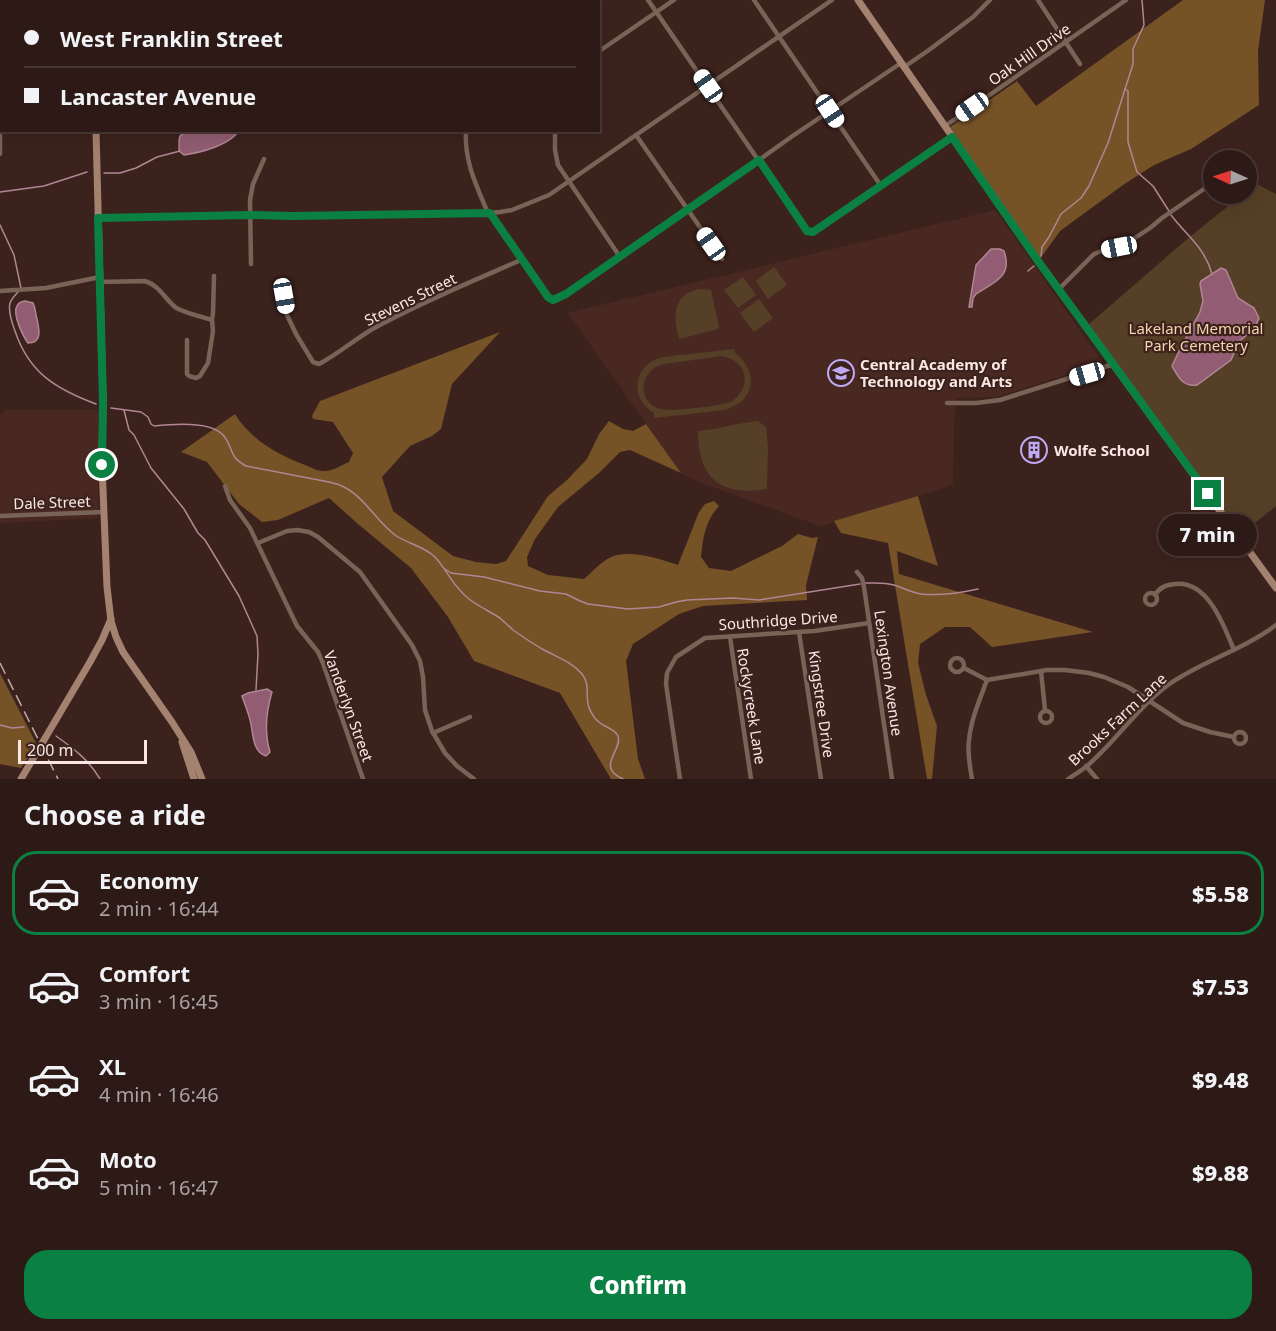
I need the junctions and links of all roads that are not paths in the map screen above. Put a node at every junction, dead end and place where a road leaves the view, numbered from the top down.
1 (648, 0) edge
2 (674, 0) edge
3 (754, 0) edge
4 (832, 0) edge
5 (858, 0) edge
6 (990, 0) edge
7 (1038, 0) edge
8 (1126, 0) edge
9 (657, 12) junction
10 (779, 36) junction
11 (1065, 43) junction
12 (600, 51) edge
13 (1080, 64) dead end
14 (903, 65) junction
15 (708, 86) junction
16 (830, 111) junction
17 (0, 116) edge
18 (945, 126) junction
19 (96, 132) edge
20 (466, 132) edge
21 (555, 132) edge
22 (636, 135) junction
23 (952, 137) junction
24 (0, 154) edge
25 (264, 159) dead end
26 (759, 160) junction
27 (569, 181) junction
28 (880, 186) junction
29 (1203, 190) edge
30 (688, 210) junction
31 (489, 213) junction
32 (250, 215) junction
33 (98, 218) junction
34 (620, 257) junction
35 (722, 259) dead end
36 (521, 260) junction
37 (251, 264) dead end
38 (214, 276) dead end
39 (100, 280) junction
40 (1059, 289) junction
41 (0, 291) edge
42 (284, 296) dead end
43 (212, 320) junction
44 (187, 340) dead end
45 (1114, 364) junction
46 (947, 403) dead end
47 (225, 486) dead end
48 (104, 512) junction
49 (0, 516) edge
50 (258, 543) junction
51 (857, 572) dead end
52 (1276, 588) edge
53 (1155, 595) dead end
54 (111, 619) junction
55 (869, 623) junction
56 (1276, 625) edge
57 (799, 632) junction
58 (730, 637) junction
59 (1234, 650) junction
60 (964, 668) dead end
61 (1041, 671) junction
62 (987, 680) junction
63 (1150, 701) junction
64 (1045, 710) dead end
65 (470, 717) dead end
66 (433, 733) junction
67 (181, 737) junction
68 (1234, 737) dead end
69 (1086, 766) junction
70 (21, 779) edge
71 (194, 779) edge
72 (201, 779) edge
73 (363, 779) edge
74 (474, 779) edge
75 (680, 779) edge
76 (751, 779) edge
77 (821, 779) edge
78 (892, 779) edge
79 (972, 779) edge
80 (1068, 779) edge
81 (1097, 779) edge

1 - 9 street
2 - 9 street
3 - 10 street
4 - 10 street
5 - 14 main road
6 - 14 street
7 - 11 street
8 - 11 street, Oak Hill Drive
9 - 12 street
9 - 15 street
10 - 15 street
10 - 16 street
11 - 13 street
11 - 18 street, Oak Hill Drive
14 - 16 street
14 - 18 main road
15 - 22 street
15 - 26 street
16 - 26 street
16 - 28 street
17 - 24 street
18 - 23 main road
19 - 33 main road
20 - 31 street
21 - 27 street
22 - 27 street
22 - 30 street
23 - 28 street
23 - 40 main road
25 - 32 street
26 - 28 street
26 - 30 street
27 - 31 street
27 - 34 street
29 - 40 street
30 - 34 street
30 - 35 street
31 - 32 street
31 - 36 street
32 - 33 street
32 - 37 street
33 - 39 main road
34 - 36 street
36 - 42 street, Stevens Street
38 - 43 street
39 - 41 street
39 - 43 street
39 - 48 main road
40 - 45 main road
43 - 44 street
45 - 46 street
45 - 52 main road
47 - 50 street, Vanderlyn Street
48 - 49 street, Dale Street
48 - 54 main road
50 - 66 street
50 - 73 street, Vanderlyn Street
51 - 55 street, Lexington Avenue
53 - 59 street
54 - 67 main road
54 - 70 main road
55 - 57 street, Southridge Drive
55 - 78 street, Lexington Avenue
56 - 59 street, Brooks Farm Lane
57 - 58 street, Southridge Drive
57 - 77 street, Kingstree Drive
58 - 75 street, Southridge Drive
58 - 76 street, Rockycreek Lane
59 - 63 street, Brooks Farm Lane
60 - 62 street
61 - 62 street
61 - 63 street
61 - 64 street
62 - 79 street
63 - 68 street
63 - 69 street, Brooks Farm Lane
65 - 66 street
66 - 74 street
67 - 71 main road
67 - 72 main road
69 - 80 street, Brooks Farm Lane
69 - 81 street

